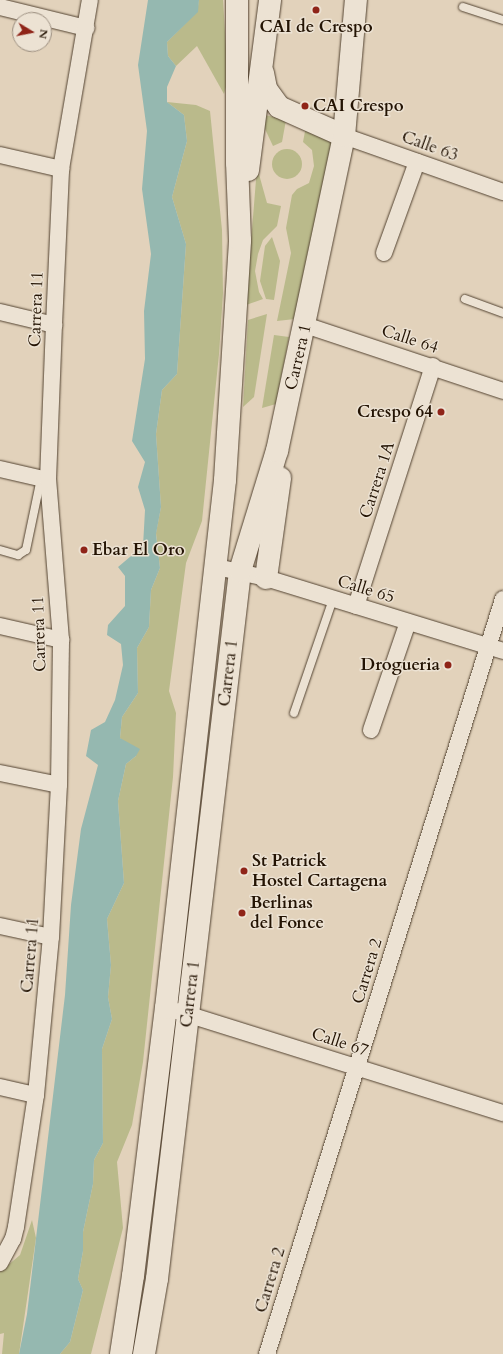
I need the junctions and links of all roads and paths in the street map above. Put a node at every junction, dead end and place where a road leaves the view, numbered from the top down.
1 (90, 0) edge
2 (237, 0) edge
3 (270, 0) edge
4 (356, 0) edge
5 (0, 7) edge
6 (463, 7) dead end
7 (503, 20) edge
8 (86, 28) junction
9 (262, 68) junction
10 (348, 90) junction
11 (307, 118) junction
12 (344, 136) junction
13 (0, 155) edge
14 (417, 162) junction
15 (61, 168) junction
16 (503, 192) edge
17 (240, 240) junction
18 (384, 253) dead end
19 (465, 299) dead end
20 (0, 312) edge
21 (503, 313) edge
22 (54, 325) junction
23 (305, 325) junction
24 (433, 366) junction
25 (503, 390) edge
26 (277, 451) junction
27 (0, 469) edge
28 (45, 479) junction
29 (0, 550) edge
30 (216, 567) junction
31 (240, 571) junction
32 (266, 578) junction
33 (333, 599) junction
34 (503, 599) edge
35 (356, 606) junction
36 (408, 622) junction
37 (0, 626) edge
38 (61, 640) junction
39 (496, 649) edge
40 (294, 713) dead end
41 (371, 730) dead end
42 (0, 773) edge
43 (59, 785) junction
44 (0, 926) edge
45 (51, 937) junction
46 (166, 1008) junction
47 (188, 1014) junction
48 (356, 1068) junction
49 (0, 1087) edge
50 (36, 1095) junction
51 (503, 1113) edge
52 (2, 1258) edge
53 (121, 1354) edge
54 (144, 1354) edge
55 (267, 1354) edge

1 - 8 street, Carrera 11
2 - 17 main road, Carrera 1
3 - 9 main road
4 - 10 main road, Carrera 1
5 - 8 street
6 - 7 lane
8 - 15 street, Carrera 11
9 - 11 main road
9 - 17 main road
10 - 11 main road
10 - 12 main road, Carrera 1
11 - 12 main road
12 - 14 street, Calle 63
12 - 23 main road, Carrera 1
13 - 15 street
14 - 16 street, Calle 63
14 - 18 street
15 - 22 street, Carrera 11
17 - 30 main road, Carrera 1
19 - 21 lane
20 - 22 street
22 - 28 street, Carrera 11
23 - 24 street, Calle 64
23 - 26 main road, Carrera 1
24 - 25 street, Calle 64
24 - 35 street, Carrera 1A
26 - 31 main road, Carrera 1
26 - 32 main road
27 - 28 street
28 - 29 lane
28 - 38 street, Carrera 11
30 - 31 street, Calle 65
30 - 46 main road, Carrera 1
31 - 32 street, Calle 65
31 - 47 main road, Carrera 1
32 - 33 street, Calle 65
33 - 35 street, Calle 65
33 - 40 lane
34 - 39 street, Carrera 2
35 - 36 street, Calle 65
36 - 39 street, Calle 65
36 - 41 street
37 - 38 street
38 - 43 street, Carrera 11
39 - 48 street, Carrera 2
42 - 43 street
43 - 45 street, Carrera 11
44 - 45 street
45 - 50 street, Carrera 11
46 - 47 street, Calle 67
46 - 53 main road, Carrera 1
47 - 48 street, Calle 67
47 - 54 main road, Carrera 1
48 - 51 street, Calle 67
48 - 55 street, Carrera 2
49 - 50 street
50 - 52 street, Carrera 11

